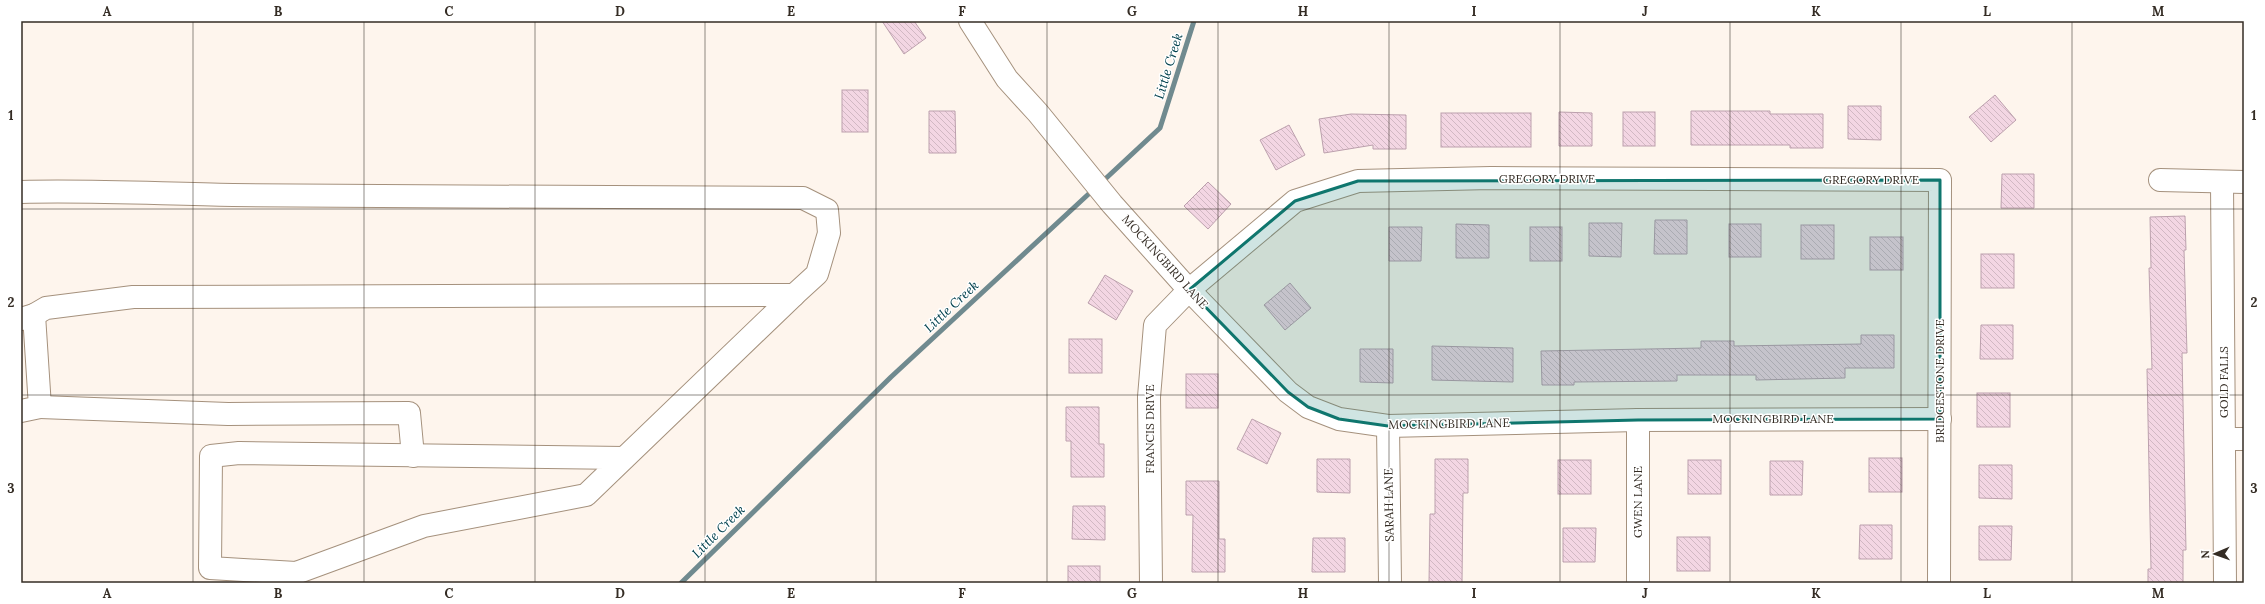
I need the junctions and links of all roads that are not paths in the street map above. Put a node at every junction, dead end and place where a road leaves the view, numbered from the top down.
1 (970, 21) edge
2 (1940, 180) joint
3 (2160, 180) dead end
4 (2222, 182) junction
5 (2244, 182) edge
6 (21, 192) edge
7 (1189, 290) junction
8 (794, 295) junction
9 (28, 317) edge
10 (30, 409) edge
11 (1940, 419) junction
12 (1638, 420) junction
13 (1388, 426) junction
14 (2234, 439) edge
15 (412, 456) junction
16 (624, 458) junction
17 (1151, 583) edge
18 (1390, 583) edge
19 (1638, 583) edge
20 (1939, 583) edge
21 (2225, 583) edge

1 - 7 street, MOCKINGBIRD LANE
2 - 7 street, GREGORY DRIVE
2 - 11 street, BRIDGESTONE DRIVE
3 - 4 street
4 - 5 street
4 - 14 street, GOLD FALLS
6 - 8 street
7 - 13 street, MOCKINGBIRD LANE
7 - 17 street, FRANCIS DRIVE
8 - 9 street
8 - 16 street
9 - 10 street
10 - 15 street
11 - 12 street, MOCKINGBIRD LANE
11 - 20 street, BRIDGESTONE DRIVE
12 - 13 street, MOCKINGBIRD LANE
12 - 19 street, GWEN LANE
13 - 18 street, SARAH LANE
14 - 21 street, GOLD FALLS
15 - 16 street
15 - 16 street

